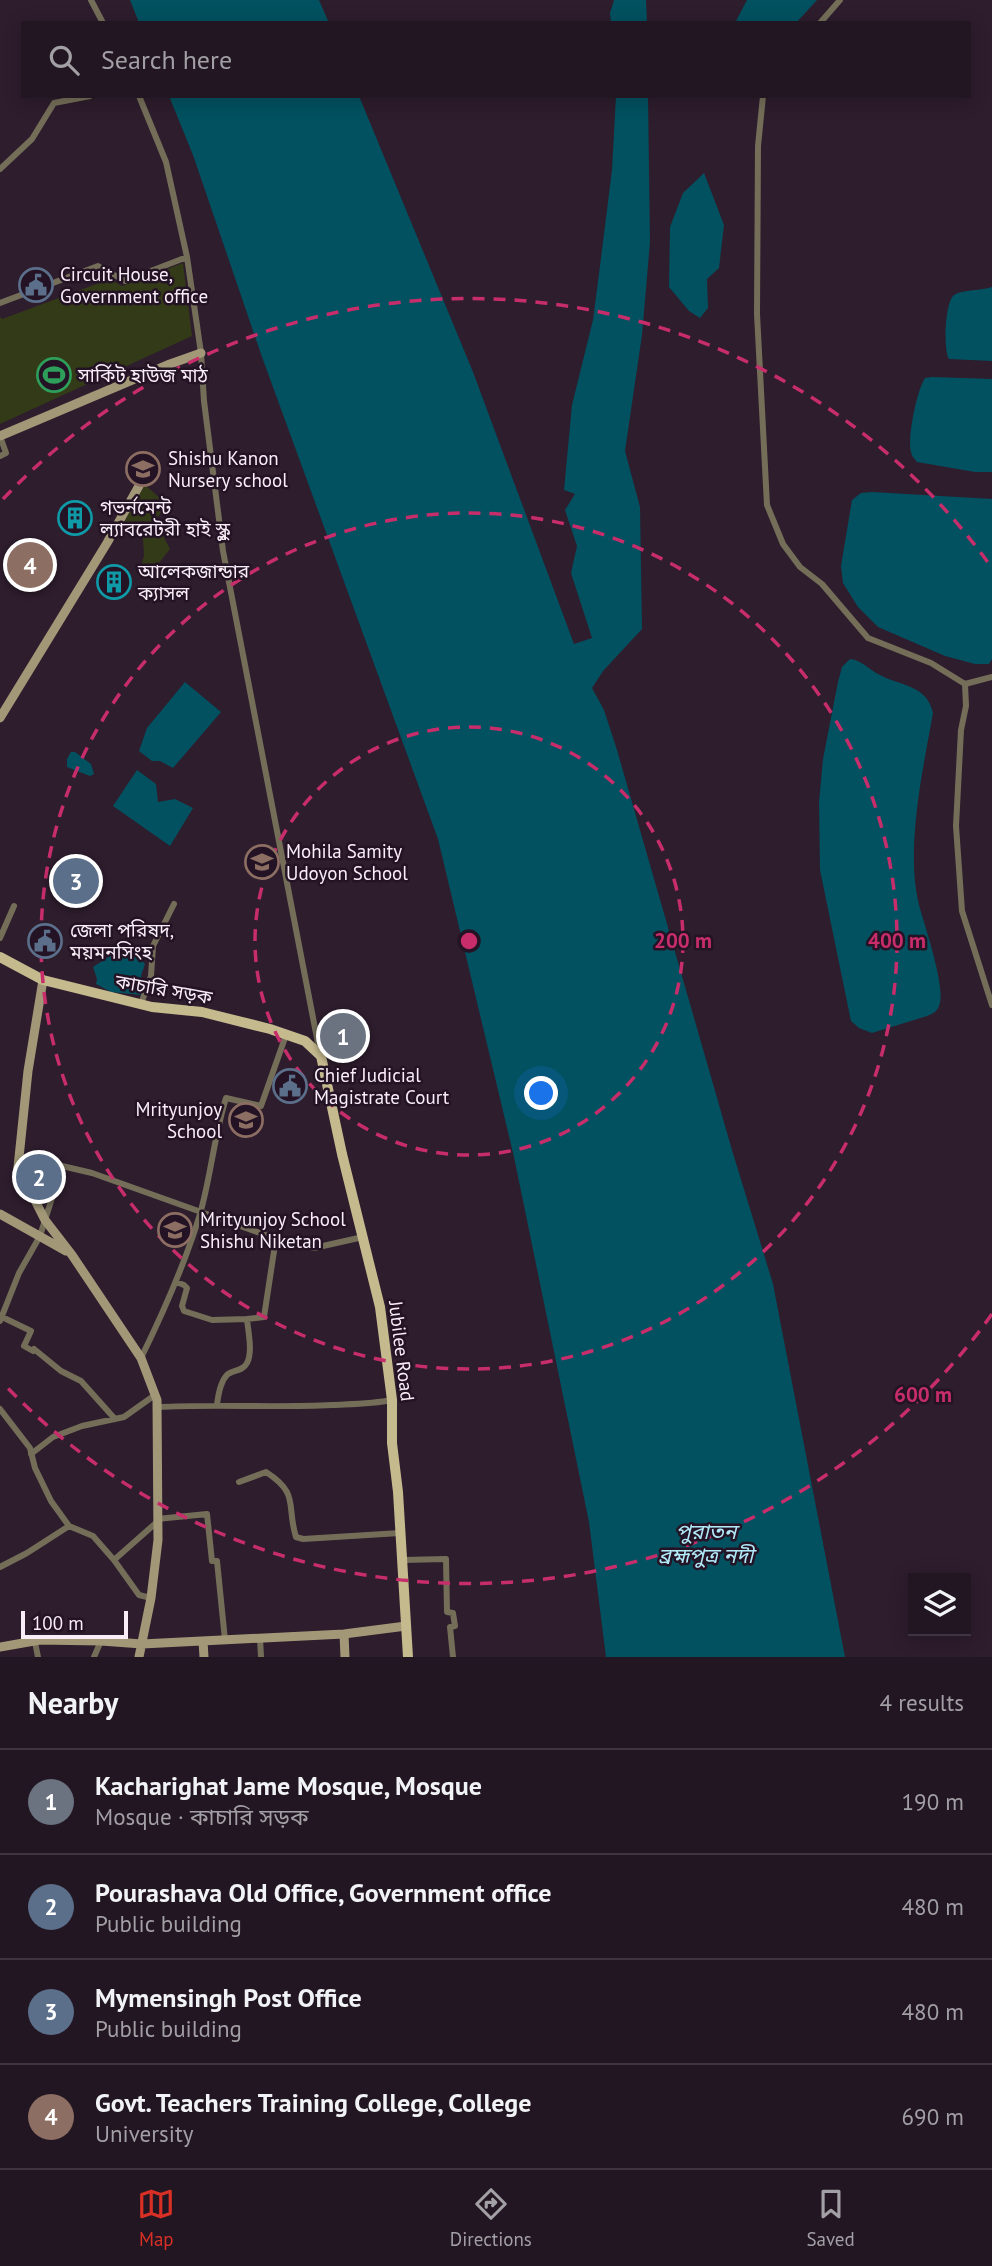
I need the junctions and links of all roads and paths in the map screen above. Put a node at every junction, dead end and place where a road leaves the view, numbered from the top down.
1 (91, 0) edge
2 (840, 0) edge
3 (102, 21) edge
4 (822, 21) edge
5 (80, 98) edge
6 (140, 98) edge
7 (763, 98) edge
8 (0, 169) edge
9 (187, 257) junction
10 (0, 303) edge
11 (201, 353) junction
12 (0, 436) edge
13 (0, 456) edge
14 (144, 477) dead end
15 (992, 677) edge
16 (965, 684) junction
17 (0, 718) edge
18 (174, 904) dead end
19 (14, 906) dead end
20 (0, 938) edge
21 (0, 957) edge
22 (43, 980) junction
23 (141, 1004) junction
24 (992, 1005) edge
25 (286, 1035) junction
26 (321, 1056) junction
27 (200, 1213) junction
28 (0, 1214) edge
29 (44, 1220) junction
30 (40, 1236) junction
31 (363, 1237) junction
32 (276, 1238) junction
33 (72, 1255) junction
34 (176, 1282) junction
35 (1, 1319) edge
36 (247, 1319) junction
37 (141, 1357) junction
38 (155, 1395) junction
39 (392, 1400) junction
40 (217, 1405) junction
41 (158, 1407) junction
42 (0, 1409) edge
43 (115, 1419) junction
44 (31, 1454) junction
45 (239, 1482) dead end
46 (157, 1520) junction
47 (69, 1526) junction
48 (400, 1533) junction
49 (114, 1560) junction
50 (403, 1560) junction
51 (0, 1567) edge
52 (151, 1598) junction
53 (406, 1626) junction
54 (344, 1634) junction
55 (260, 1638) junction
56 (225, 1640) junction
57 (101, 1641) junction
58 (203, 1641) junction
59 (35, 1642) junction
60 (142, 1644) junction
61 (0, 1647) edge
62 (38, 1657) edge
63 (94, 1657) edge
64 (139, 1657) edge
65 (204, 1657) edge
66 (261, 1657) edge
67 (345, 1657) edge
68 (408, 1657) edge
69 (453, 1657) edge

1 - 3 street
2 - 4 street
5 - 8 street
6 - 9 street
7 - 16 street
9 - 10 street
9 - 11 street
11 - 12 street
11 - 26 street
12 - 13 street
14 - 17 street
15 - 16 street
16 - 24 street
18 - 23 street
19 - 20 street
21 - 22 main road, কাচারি সড়ক
22 - 23 main road, কাচারি সড়ক
22 - 29 street
23 - 25 main road, কাচারি সড়ক
25 - 26 main road, কাচারি সড়ক
25 - 27 street
26 - 31 main road, Jubilee Road
27 - 29 street
27 - 32 street
27 - 34 street
28 - 30 street
29 - 30 street
29 - 33 street
30 - 33 street
30 - 35 street
31 - 32 street
31 - 39 main road, Jubilee Road
32 - 36 street
33 - 37 street
34 - 36 street
34 - 37 street
35 - 43 street
36 - 40 street
37 - 38 street
38 - 41 street
38 - 43 street
39 - 40 street
39 - 48 main road, Jubilee Road
40 - 41 street
41 - 46 street
42 - 44 street
43 - 44 street
44 - 47 street
45 - 48 street
46 - 49 street
46 - 52 street
46 - 56 street
47 - 49 street
47 - 51 street
48 - 50 main road, Jubilee Road
49 - 52 street
50 - 53 main road, Jubilee Road
50 - 69 street
52 - 60 street
53 - 54 street
53 - 68 main road, Jubilee Road
54 - 55 street
54 - 67 street
55 - 56 street
55 - 66 street
56 - 58 street
57 - 59 street
57 - 60 street
57 - 63 street
58 - 60 street
58 - 65 street
59 - 61 street
59 - 62 street
60 - 64 street

